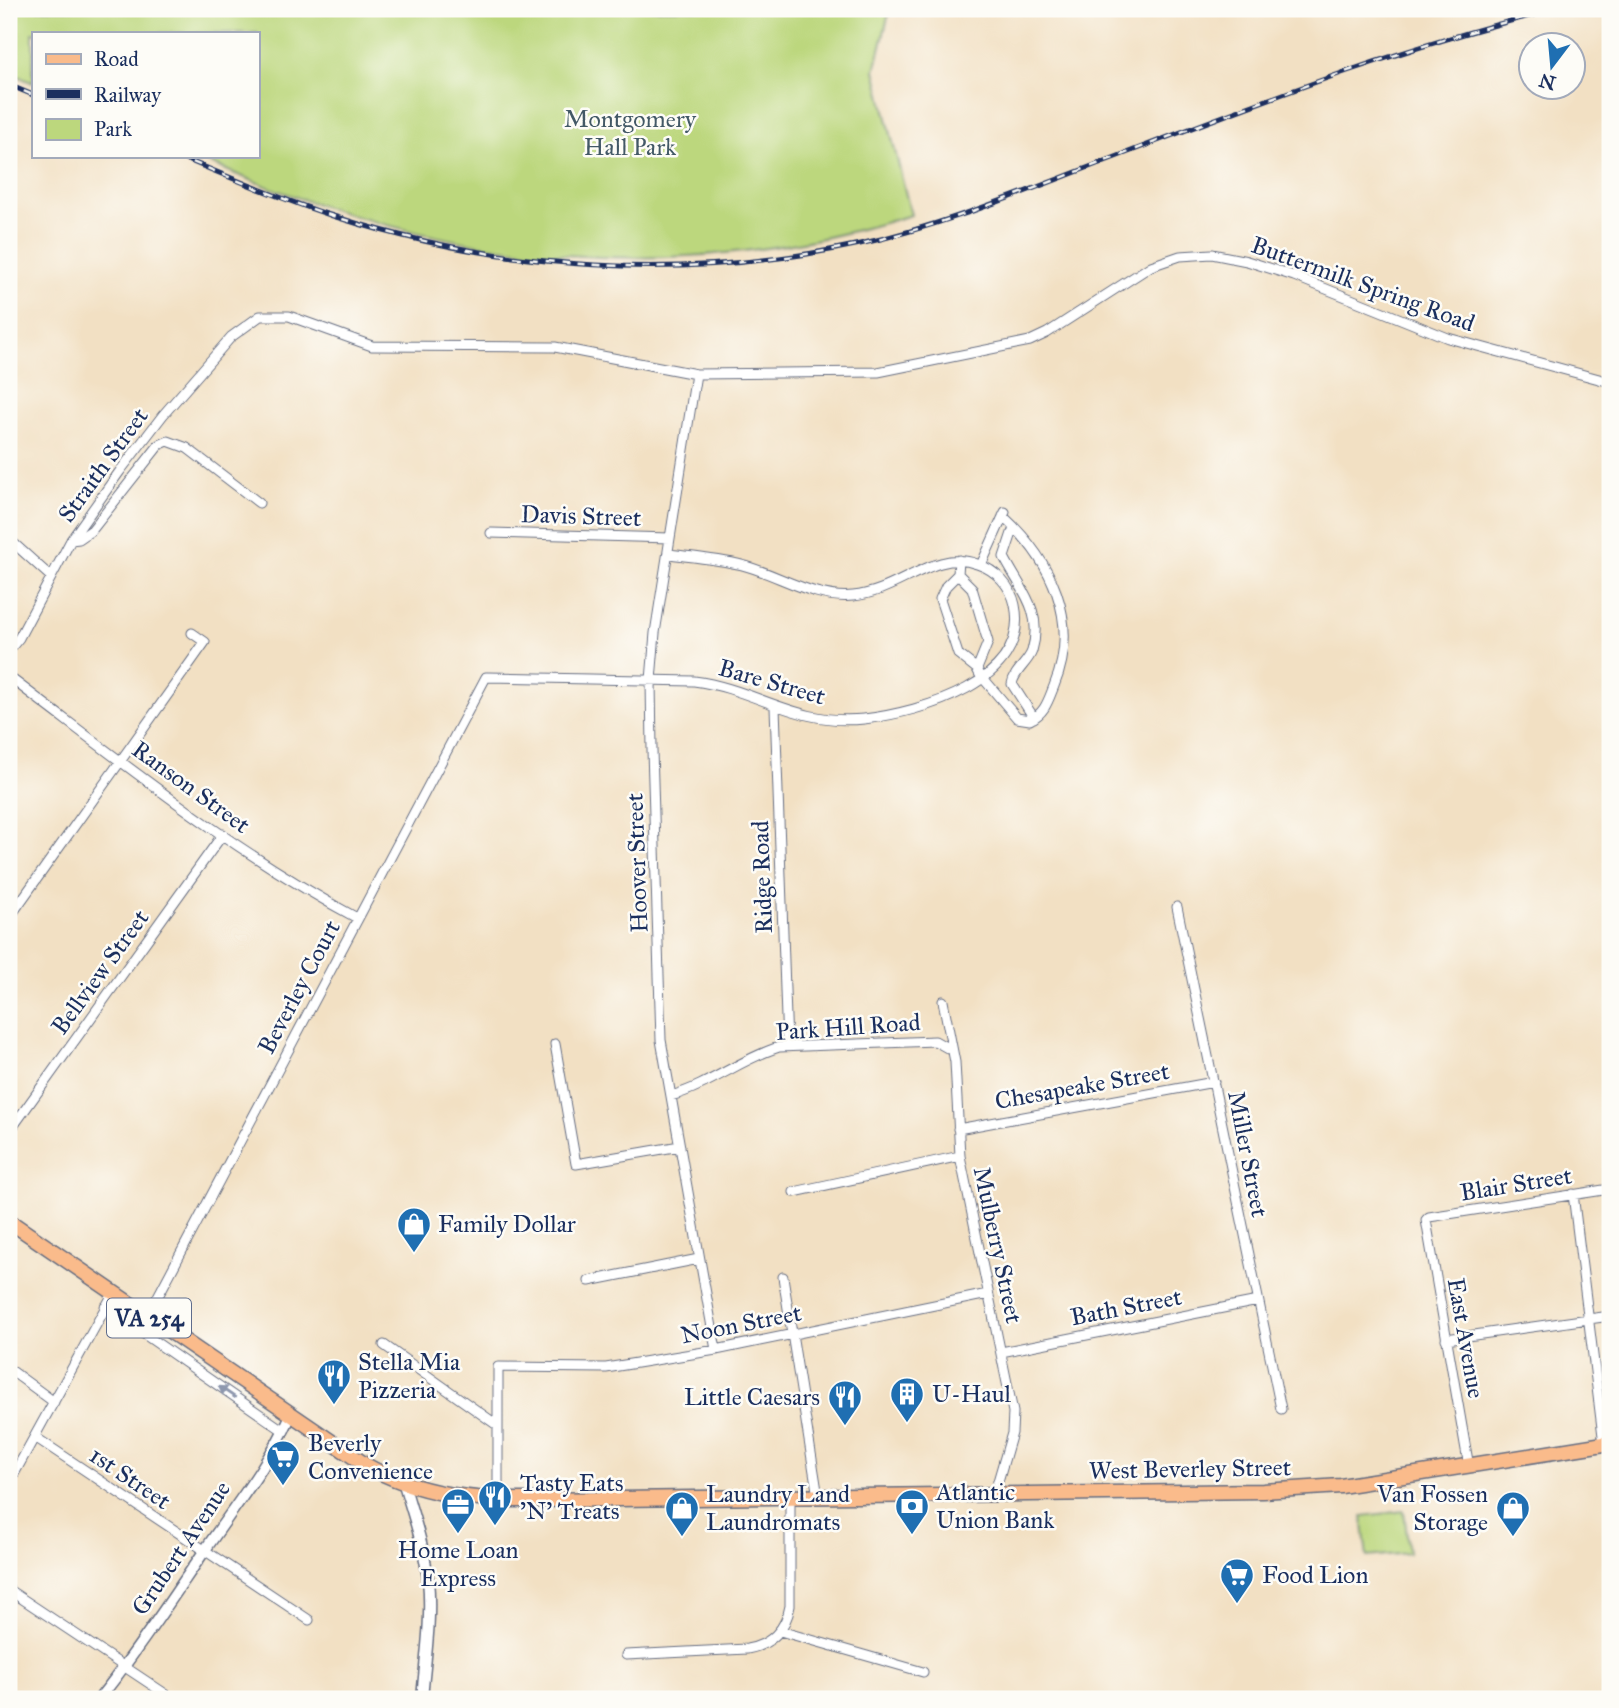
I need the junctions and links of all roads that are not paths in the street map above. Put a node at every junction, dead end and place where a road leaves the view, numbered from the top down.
1 (252, 320) joint
2 (696, 374) junction
3 (1610, 382) edge
4 (259, 503) dead end
5 (1014, 527) junction
6 (491, 533) dead end
7 (670, 538) junction
8 (9, 539) edge
9 (71, 540) junction
10 (668, 554) junction
11 (959, 560) junction
12 (981, 565) junction
13 (958, 574) junction
14 (50, 576) junction
15 (192, 633) dead end
16 (9, 650) edge
17 (977, 669) junction
18 (9, 677) edge
19 (486, 677) joint
20 (982, 679) junction
21 (651, 680) junction
22 (775, 707) junction
23 (1034, 718) junction
24 (121, 761) junction
25 (223, 834) junction
26 (1177, 907) dead end
27 (9, 918) edge
28 (357, 918) junction
29 (943, 1001) dead end
30 (555, 1044) dead end
31 (787, 1046) junction
32 (951, 1050) junction
33 (1214, 1082) junction
34 (671, 1096) junction
35 (958, 1129) junction
36 (9, 1132) edge
37 (680, 1146) junction
38 (960, 1156) junction
39 (1610, 1189) edge
40 (794, 1192) dead end
41 (1573, 1194) junction
42 (1429, 1217) joint
43 (9, 1221) edge
44 (699, 1259) junction
45 (783, 1277) dead end
46 (589, 1281) dead end
47 (113, 1294) junction
48 (988, 1294) junction
49 (1258, 1301) junction
50 (105, 1307) junction
51 (1610, 1316) edge
52 (147, 1317) junction
53 (1588, 1319) junction
54 (792, 1335) junction
55 (1446, 1339) junction
56 (384, 1345) dead end
57 (716, 1350) junction
58 (1001, 1352) junction
59 (9, 1369) edge
60 (54, 1402) junction
61 (1281, 1409) dead end
62 (291, 1415) junction
63 (497, 1425) junction
64 (284, 1430) junction
65 (35, 1437) junction
66 (1607, 1444) edge
67 (1469, 1467) junction
68 (9, 1483) edge
69 (404, 1484) junction
70 (994, 1495) junction
71 (790, 1497) junction
72 (818, 1497) junction
73 (498, 1500) junction
74 (204, 1552) junction
75 (9, 1590) edge
76 (309, 1620) dead end
77 (780, 1631) junction
78 (626, 1655) dead end
79 (124, 1668) junction
80 (923, 1672) dead end
81 (99, 1699) edge
82 (173, 1699) edge
83 (422, 1699) edge

1 - 2 street, Buttermilk Spring Road
1 - 9 street, Straith Street
2 - 3 street, Buttermilk Spring Road
2 - 7 street, Hoover Street
4 - 9 street
5 - 12 street
5 - 23 street
5 - 23 street
6 - 7 street, Davis Street
7 - 10 street, Hoover Street
8 - 14 street
9 - 14 street, Straith Street
10 - 11 street, Davis Street
10 - 21 street, Hoover Street
11 - 12 street, Davis Street
11 - 13 street
12 - 20 street, Bare Street
13 - 17 street
13 - 17 street
14 - 16 street, Straith Street
15 - 24 street
17 - 20 street
18 - 24 street, Ranson Street
19 - 21 street, Bare Street
19 - 28 street, Beverley Court
20 - 22 street, Bare Street
20 - 23 street
21 - 22 street, Bare Street
21 - 34 street, Hoover Street
22 - 31 street, Ridge Road
24 - 25 street, Ranson Street
24 - 27 street
25 - 28 street, Ranson Street
25 - 36 street, Bellview Street
26 - 33 street, Miller Street
28 - 52 street, Beverley Court
29 - 32 street, Mulberry Street
30 - 37 street
31 - 32 street, Park Hill Road
31 - 34 street, Park Hill Road
32 - 35 street, Mulberry Street
33 - 35 street, Chesapeake Street
33 - 49 street, Miller Street
34 - 37 street, Hoover Street
35 - 38 street, Mulberry Street
37 - 44 street, Hoover Street
38 - 40 street
38 - 48 street, Mulberry Street
39 - 41 street, Blair Street
41 - 42 street, Blair Street
41 - 53 street
42 - 55 street, East Avenue
43 - 47 main road, West Beverley Street / VA 254
44 - 46 street
44 - 57 street, Hoover Street
45 - 54 street
47 - 50 street
47 - 52 main road, West Beverley Street / VA 254
48 - 54 street, Noon Street
48 - 58 street, Mulberry Street
49 - 58 street, Bath Street
49 - 61 street, Miller Street
50 - 60 street
64 -> 50 street
51 - 53 street
52 - 62 main road, West Beverley Street / VA 254
53 - 55 street
53 - 66 street
54 - 57 street, Noon Street
54 - 72 street
55 - 67 street, East Avenue
56 - 63 street
57 - 63 street, Noon Street
58 - 70 street, Mulberry Street
59 - 60 street
60 - 65 street
62 - 64 street, Grubert Avenue
62 - 69 main road, West Beverley Street / VA 254
63 - 73 street
64 - 74 street, Grubert Avenue
65 - 68 street
65 - 74 street, 1st Street
66 - 67 main road, West Beverley Street / VA 254
67 - 70 main road, West Beverley Street / VA 254
69 - 73 main road, West Beverley Street / VA 254
69 - 83 street
70 - 72 main road, West Beverley Street / VA 254
71 - 72 main road, West Beverley Street / VA 254
71 - 73 main road, West Beverley Street / VA 254
71 - 77 street
74 - 76 street, 1st Street
74 - 79 street, Grubert Avenue
75 - 79 street
77 - 78 street
77 - 80 street
79 - 81 street, Grubert Avenue
79 - 82 street

